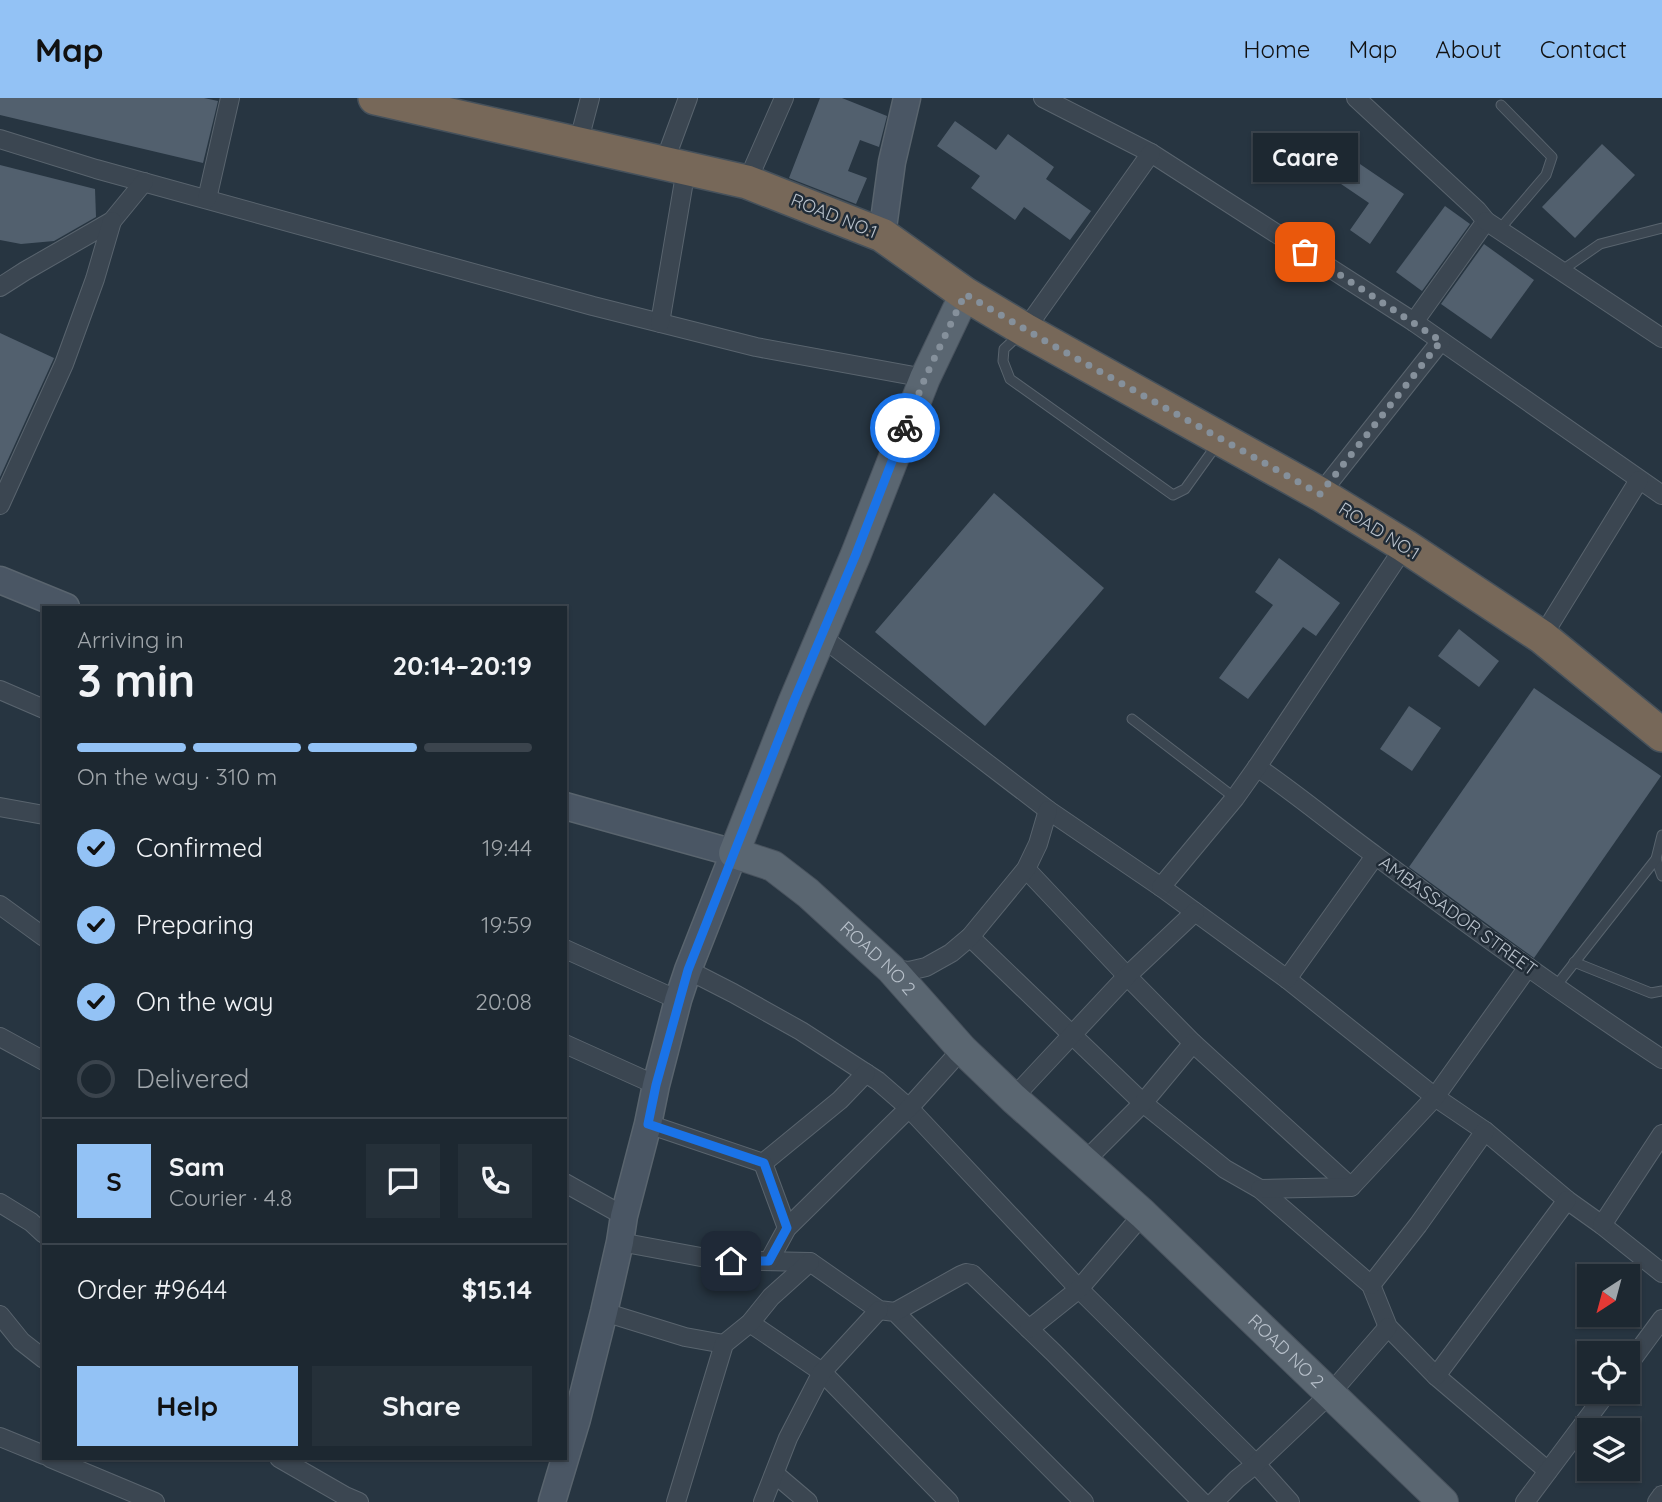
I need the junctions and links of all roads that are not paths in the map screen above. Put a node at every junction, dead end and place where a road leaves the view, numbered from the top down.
1 (230, 98) edge
2 (375, 98) edge
3 (590, 98) edge
4 (688, 98) edge
5 (783, 98) edge
6 (906, 98) edge
7 (1043, 98) edge
8 (1356, 98) edge
9 (1501, 105) dead end
10 (0, 139) edge
11 (578, 144) junction
12 (1152, 153) junction
13 (675, 166) junction
14 (144, 181) junction
15 (747, 182) junction
16 (207, 199) junction
17 (112, 221) junction
18 (1492, 226) junction
19 (1662, 228) edge
20 (883, 235) junction
21 (1561, 271) junction
22 (0, 287) edge
23 (965, 294) junction
24 (660, 323) junction
25 (1415, 323) junction
26 (1025, 330) junction
27 (1662, 338) edge
28 (1441, 341) junction
29 (925, 378) junction
30 (1221, 439) junction
31 (1639, 480) junction
32 (1320, 494) junction
33 (1662, 495) edge
34 (0, 505) edge
35 (1405, 546) junction
36 (0, 580) edge
37 (64, 606) edge
38 (1542, 636) junction
39 (822, 637) junction
40 (0, 690) edge
41 (42, 708) edge
42 (1132, 719) dead end
43 (1662, 735) edge
44 (1257, 767) junction
45 (1235, 798) junction
46 (0, 807) edge
47 (567, 807) edge
48 (1048, 810) junction
49 (42, 815) edge
50 (1662, 835) edge
51 (734, 853) junction
52 (1375, 856) junction
53 (1656, 859) junction
54 (1026, 869) junction
55 (1662, 876) edge
56 (1161, 887) junction
57 (0, 905) edge
58 (1195, 912) junction
59 (42, 936) edge
60 (970, 937) junction
61 (567, 950) edge
62 (1574, 962) junction
63 (1528, 967) junction
64 (891, 969) junction
65 (688, 970) junction
66 (1127, 976) junction
67 (1287, 979) junction
68 (1556, 986) junction
69 (1662, 991) edge
70 (678, 1000) junction
71 (1071, 1035) junction
72 (0, 1037) edge
73 (1193, 1043) junction
74 (567, 1045) edge
75 (962, 1049) junction
76 (1662, 1059) edge
77 (42, 1060) edge
78 (866, 1073) junction
79 (656, 1085) junction
80 (1435, 1097) junction
81 (1013, 1098) junction
82 (1143, 1103) junction
83 (909, 1108) junction
84 (648, 1124) junction
85 (1485, 1131) junction
86 (1662, 1134) edge
87 (1085, 1161) junction
88 (764, 1163) junction
89 (567, 1185) edge
90 (1351, 1186) junction
91 (1260, 1189) junction
92 (1567, 1200) junction
93 (0, 1203) edge
94 (1143, 1214) junction
95 (1602, 1224) junction
96 (787, 1228) junction
97 (622, 1229) junction
98 (42, 1232) edge
99 (769, 1261) junction
100 (810, 1262) junction
101 (1662, 1273) edge
102 (1371, 1285) junction
103 (1079, 1289) junction
104 (887, 1311) junction
105 (604, 1312) junction
106 (0, 1315) edge
107 (1662, 1319) edge
108 (750, 1323) junction
109 (1388, 1326) junction
110 (1030, 1329) junction
111 (724, 1344) junction
112 (1640, 1349) edge
113 (42, 1358) edge
114 (822, 1372) junction
115 (1436, 1376) junction
116 (1331, 1394) junction
117 (1598, 1404) edge
118 (571, 1419) edge
119 (567, 1436) edge
120 (0, 1437) edge
121 (42, 1454) edge
122 (55, 1460) edge
123 (282, 1460) edge
124 (562, 1460) edge
125 (1256, 1464) junction
126 (1548, 1471) junction
127 (775, 1474) junction
128 (1662, 1495) edge
129 (155, 1502) edge
130 (359, 1502) edge
131 (552, 1502) edge
132 (676, 1502) edge
133 (763, 1502) edge
134 (808, 1502) edge
135 (949, 1502) edge
136 (1084, 1502) edge
137 (1202, 1502) edge
138 (1214, 1502) edge
139 (1290, 1502) edge
140 (1443, 1502) edge
141 (1525, 1502) edge
142 (1657, 1502) edge

1 - 16 street
2 - 11 highway, ROAD NO.1
3 - 11 street
4 - 13 street
5 - 15 street
6 - 20 street
7 - 12 street
8 - 18 street
9 - 18 lane
10 - 14 street
11 - 13 highway, ROAD NO.1
12 - 25 street
12 - 26 street
13 - 15 highway, ROAD NO.1
13 - 24 street
14 - 16 street
14 - 17 street
15 - 20 highway, ROAD NO.1
16 - 24 street
17 - 22 street
17 - 34 street
18 - 21 street
18 - 25 street
19 - 21 lane
20 - 23 highway, ROAD NO.1
21 - 27 street
23 - 26 highway, ROAD NO.1
23 - 29 main road
24 - 29 street
25 - 28 street
26 - 30 highway, ROAD NO.1
26 - 30 lane
28 - 31 street
28 - 32 street
29 - 39 main road
30 - 32 highway, ROAD NO.1
31 - 33 street
31 - 38 street
32 - 35 highway, ROAD NO.1
35 - 38 highway, ROAD NO.1
35 - 44 street
36 - 37 street
38 - 43 highway, ROAD NO.1
39 - 48 street
39 - 51 main road
40 - 41 street
42 - 45 lane
44 - 45 street
44 - 52 street, AMBASSADOR STREET
45 - 56 street
46 - 49 street
47 - 51 street
48 - 54 street
48 - 56 street
50 - 53 lane
51 - 64 main road, ROAD NO 2
51 - 65 street
52 - 63 street, AMBASSADOR STREET
52 - 67 street
53 - 55 lane
53 - 62 lane
54 - 60 street
54 - 66 street
56 - 58 street
57 - 59 street
58 - 66 street
58 - 67 street
60 - 64 street
60 - 71 street
61 - 70 street
62 - 68 lane
62 - 69 lane
63 - 68 street, AMBASSADOR STREET
63 - 80 street
64 - 75 main road, ROAD NO 2
65 - 70 street
65 - 78 street
66 - 71 street
66 - 73 street
67 - 80 street
68 - 76 street, AMBASSADOR STREET
70 - 79 street
71 - 81 street
71 - 82 street
72 - 77 street
73 - 82 street
73 - 90 street
74 - 79 street
75 - 81 main road, ROAD NO 2
75 - 83 street
78 - 83 street
78 - 88 street
79 - 84 street
80 - 85 street
80 - 90 street
81 - 87 main road, ROAD NO 2
82 - 87 street
82 - 91 street
83 - 96 street
83 - 103 street
84 - 88 street
84 - 97 street
85 - 92 street
85 - 102 street
86 - 95 street
87 - 94 main road, ROAD NO 2
88 - 96 street
89 - 97 street
90 - 91 street
91 - 102 street
92 - 95 street
92 - 115 street
93 - 98 street
94 - 103 street
94 - 116 main road, ROAD NO 2
95 - 101 street
96 - 99 street
97 - 99 street
97 - 105 street
99 - 100 street
100 - 104 street
100 - 108 street
102 - 109 street
103 - 110 street
103 - 125 street
104 - 110 street
104 - 114 street
104 - 136 street
105 - 111 street
105 - 118 street
106 - 113 street
107 - 112 street
108 - 111 street
108 - 114 street
109 - 115 street
109 - 116 street
110 - 137 street
111 - 132 street
114 - 127 street
114 - 135 street
115 - 126 street
116 - 125 street
116 - 140 main road, ROAD NO 2
117 - 126 street
118 - 119 street
120 - 121 street
122 - 129 street
123 - 130 street
124 - 131 street
125 - 138 street
125 - 139 street
126 - 141 street
127 - 133 street
127 - 134 street
128 - 142 street

